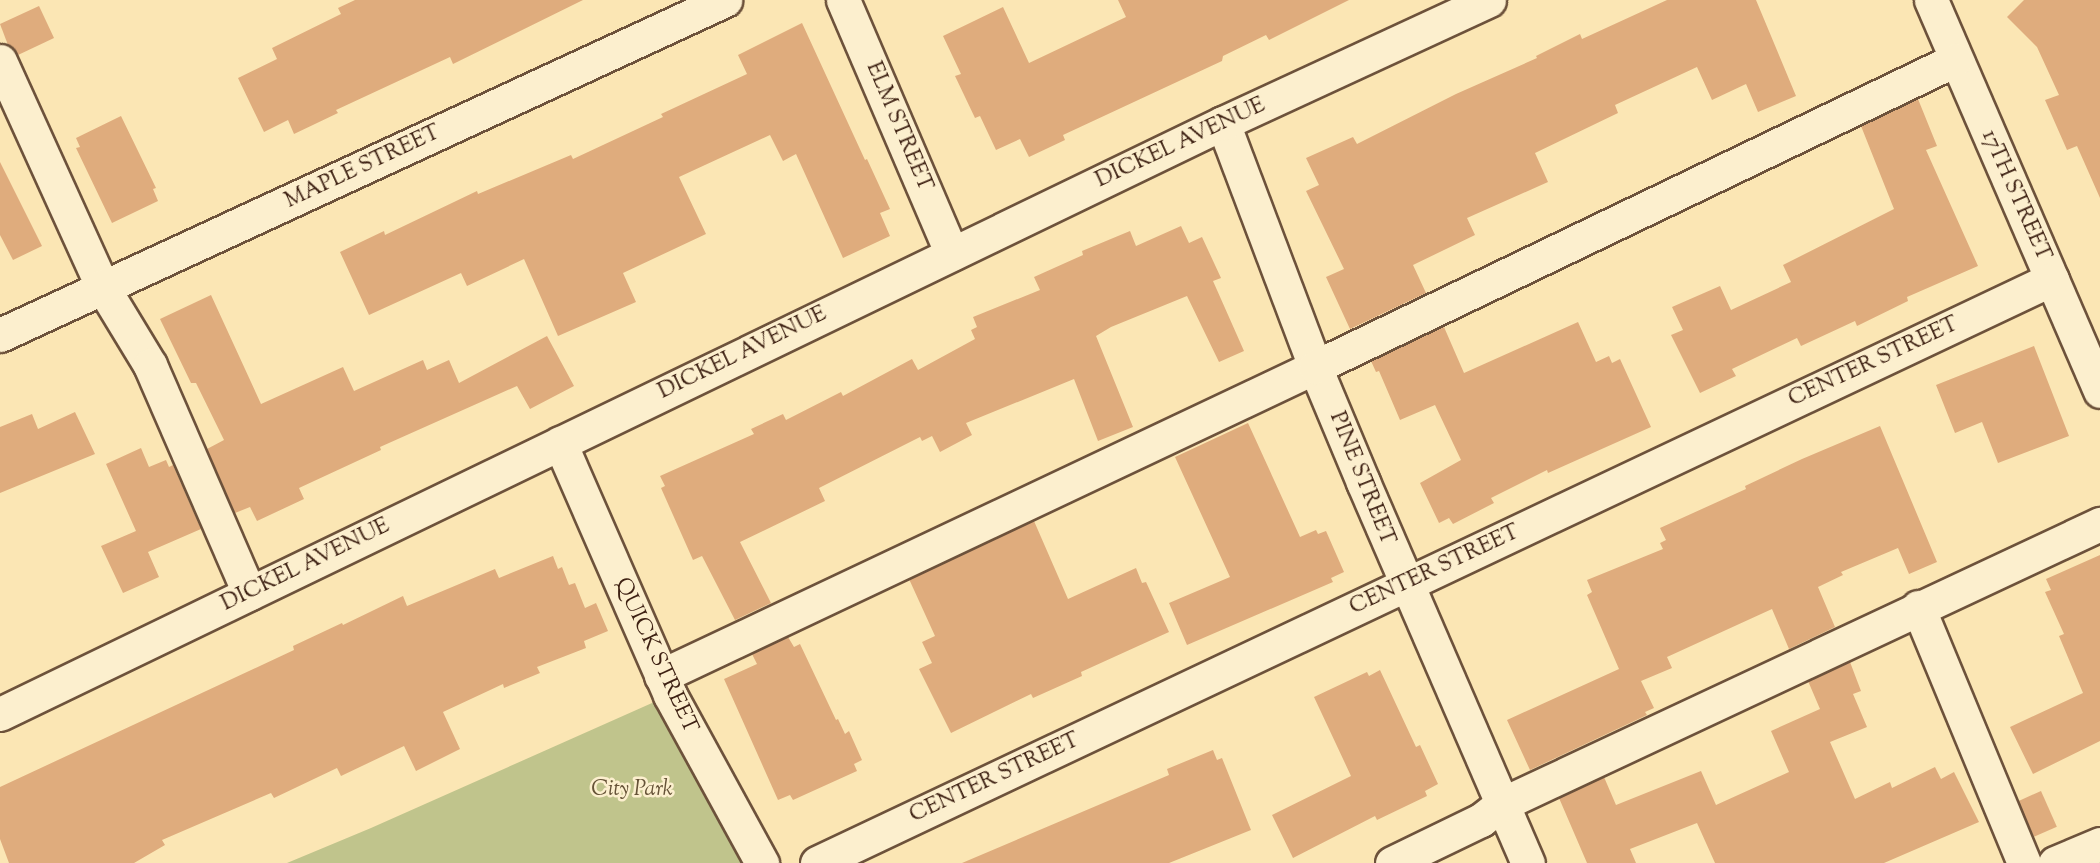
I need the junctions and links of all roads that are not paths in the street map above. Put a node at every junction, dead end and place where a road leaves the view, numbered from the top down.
1 (725, 0) edge
2 (843, 0) edge
3 (1489, 0) edge
4 (1930, 0) edge
5 (1955, 60) junction
6 (0, 61) edge
7 (1223, 123) junction
8 (952, 254) junction
9 (2052, 279) junction
10 (102, 286) junction
11 (0, 335) edge
12 (1315, 367) junction
13 (2100, 391) edge
14 (560, 443) junction
15 (2100, 524) edge
16 (1405, 585) junction
17 (249, 593) junction
18 (1918, 608) junction
19 (661, 676) junction
20 (0, 714) edge
21 (1500, 805) junction
22 (2100, 844) edge
23 (762, 863) edge
24 (818, 863) edge
25 (1392, 863) edge
26 (1528, 863) edge
27 (2025, 863) edge
28 (2055, 863) edge

1 - 10 street, MAPLE STREET
2 - 8 street, ELM STREET
3 - 7 street, DICKEL AVENUE
4 - 5 street, 17TH STREET
5 - 9 street, 17TH STREET
5 - 12 street
6 - 10 street
7 - 8 street, DICKEL AVENUE
7 - 12 street, PINE STREET
8 - 14 street, DICKEL AVENUE
9 - 13 street, 17TH STREET
9 - 16 street, CENTER STREET
10 - 11 street, MAPLE STREET
10 - 17 street
12 - 16 street, PINE STREET
12 - 19 street
14 - 17 street, DICKEL AVENUE
14 - 19 street, QUICK STREET
15 - 18 street
16 - 21 street, PINE STREET
16 - 24 street, CENTER STREET
17 - 20 street, DICKEL AVENUE
18 - 21 street
18 - 27 street
19 - 23 street, QUICK STREET
21 - 25 street
21 - 26 street, PINE STREET
22 - 28 street

